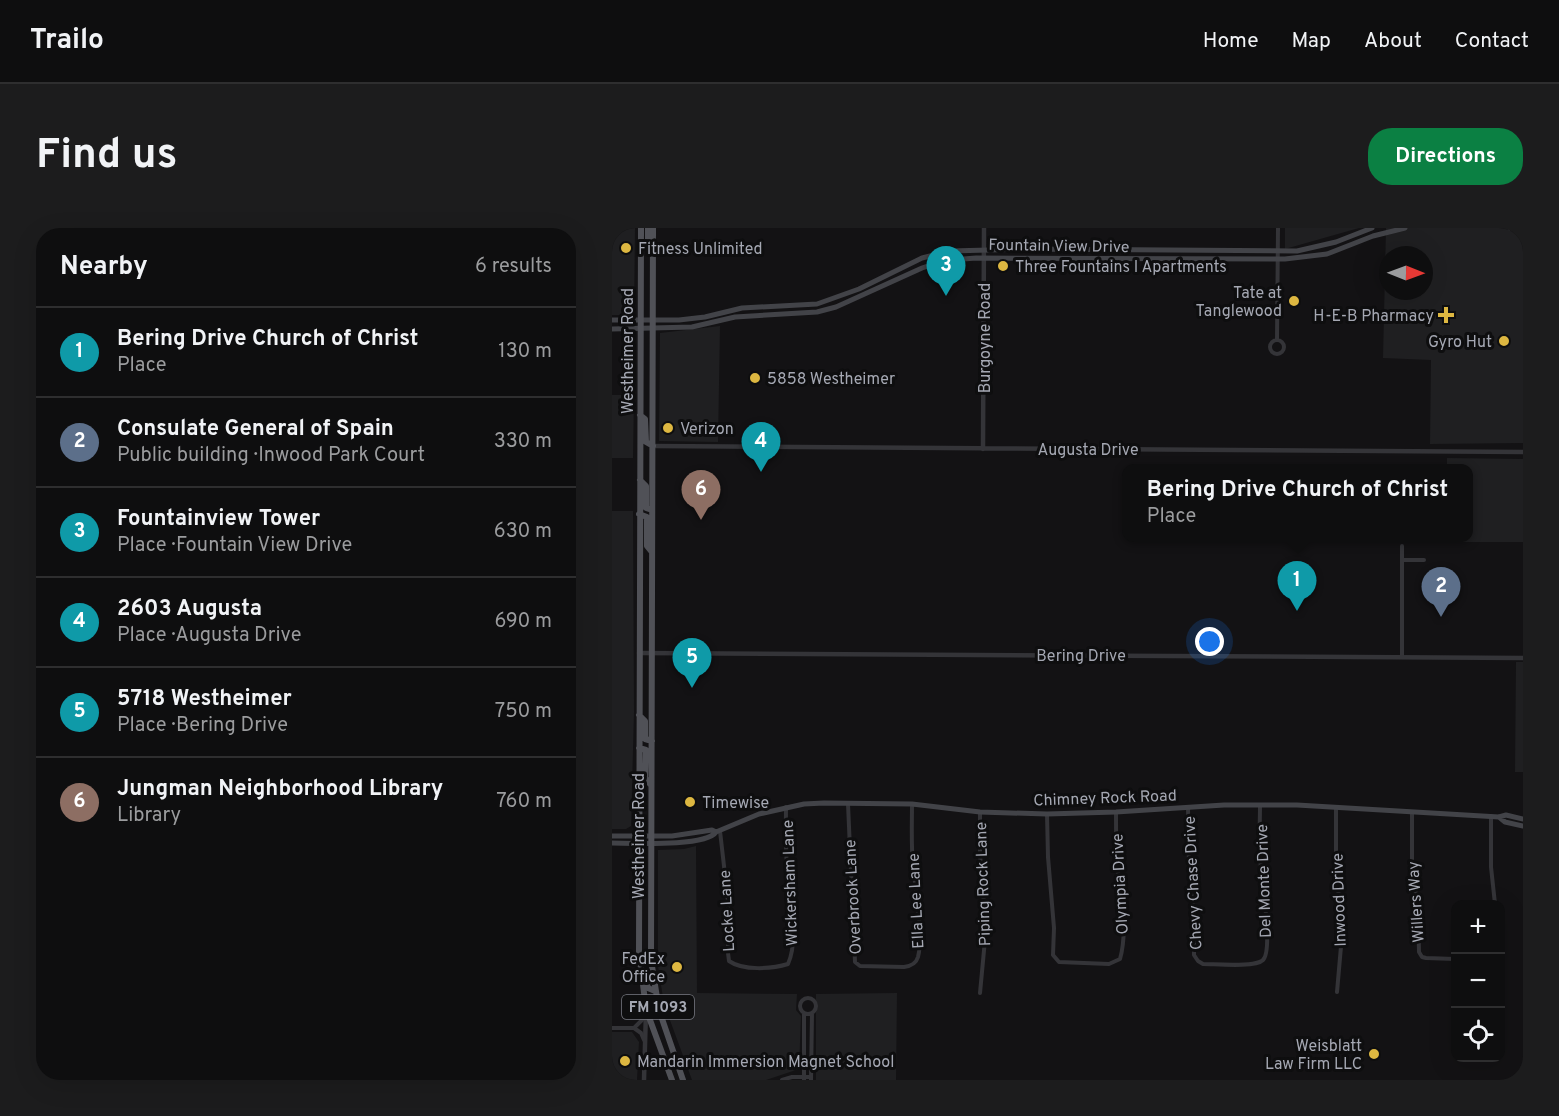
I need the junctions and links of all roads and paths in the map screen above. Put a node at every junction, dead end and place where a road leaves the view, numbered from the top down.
1 (641, 228) edge
2 (648, 228) edge
3 (653, 228) edge
4 (984, 228) edge
5 (1278, 228) edge
6 (1372, 228) edge
7 (1405, 228) edge
8 (1510, 228) edge
9 (1523, 228) edge
10 (1397, 229) edge
11 (1354, 236) junction
12 (1357, 242) junction
13 (984, 250) junction
14 (1056, 250) junction
15 (1106, 250) junction
16 (1156, 251) junction
17 (1206, 251) junction
18 (1277, 251) junction
19 (653, 257) junction
20 (984, 258) junction
21 (1056, 258) junction
22 (1106, 258) junction
23 (1156, 259) junction
24 (1206, 259) junction
25 (1278, 260) junction
26 (900, 267) junction
27 (904, 276) junction
28 (807, 305) junction
29 (734, 309) junction
30 (725, 312) junction
31 (808, 313) junction
32 (735, 317) junction
33 (727, 319) junction
34 (612, 320) edge
35 (640, 320) junction
36 (652, 320) junction
37 (612, 328) edge
38 (640, 329) junction
39 (652, 329) junction
40 (1277, 340) dead end
41 (640, 415) junction
42 (653, 446) junction
43 (983, 448) junction
44 (1523, 452) edge
45 (640, 480) junction
46 (652, 510) junction
47 (639, 514) junction
48 (1402, 546) dead end
49 (652, 551) junction
50 (1402, 560) junction
51 (1424, 560) dead end
52 (639, 653) junction
53 (652, 653) junction
54 (1402, 657) junction
55 (1523, 658) edge
56 (639, 715) junction
57 (654, 744) junction
58 (639, 748) junction
59 (651, 786) junction
60 (848, 804) junction
61 (912, 804) junction
62 (1260, 804) junction
63 (786, 807) junction
64 (1188, 807) junction
65 (1336, 807) junction
66 (980, 812) junction
67 (1116, 812) junction
68 (1412, 813) junction
69 (1047, 814) junction
70 (1491, 816) junction
71 (1499, 817) junction
72 (1523, 819) edge
73 (1523, 826) edge
74 (718, 831) junction
75 (650, 835) junction
76 (612, 836) edge
77 (689, 838) junction
78 (639, 839) junction
79 (612, 843) edge
80 (650, 843) junction
81 (1495, 900) edge
82 (1451, 959) edge
83 (1231, 964) joint
84 (640, 966) junction
85 (759, 967) joint
86 (882, 967) joint
87 (655, 991) junction
88 (1337, 992) dead end
89 (980, 993) dead end
90 (646, 1009) junction
91 (804, 1013) junction
92 (812, 1013) junction
93 (644, 1018) junction
94 (612, 1028) edge
95 (634, 1028) junction
96 (644, 1040) junction
97 (804, 1078) edge
98 (811, 1078) edge
99 (644, 1080) edge
100 (672, 1080) edge
101 (683, 1080) edge
102 (782, 1080) edge

1 - 35 main road, Westheimer Road / FM 1093
2 - 19 main road
3 - 19 main road, Westheimer Road / FM 1093
4 - 13 street, Burgoyne Road
5 - 18 street
6 - 11 main road, Fountain View Drive
7 - 10 main road, Fountain View Drive
8 - 9 main road
10 - 12 main road, Fountain View Drive
11 - 12 main road
11 - 18 main road, Fountain View Drive
12 - 25 main road, Fountain View Drive
13 - 14 main road, Fountain View Drive
13 - 20 street, Burgoyne Road
13 - 26 main road, Fountain View Drive
14 - 15 main road, Fountain View Drive
14 - 21 main road
15 - 16 main road, Fountain View Drive
15 - 22 main road
16 - 17 main road, Fountain View Drive
16 - 23 main road
17 - 18 main road, Fountain View Drive
17 - 24 main road
18 - 25 street
19 - 36 main road, Westheimer Road / FM 1093
20 - 21 main road, Fountain View Drive
20 - 27 main road, Fountain View Drive
20 - 43 street, Burgoyne Road
21 - 22 main road, Fountain View Drive
22 - 23 main road, Fountain View Drive
23 - 24 main road, Fountain View Drive
24 - 25 main road, Fountain View Drive
25 - 40 street
26 - 27 main road
26 - 28 main road, Fountain View Drive
27 - 31 main road, Fountain View Drive
28 - 29 main road, Fountain View Drive
28 - 31 main road
29 - 30 main road, Fountain View Drive
29 - 32 main road
30 - 33 main road
30 - 36 main road, Fountain View Drive
31 - 32 main road, Fountain View Drive
32 - 33 main road, Fountain View Drive
33 - 39 main road, Fountain View Drive
34 - 35 main road, Fountain View Drive
35 - 36 main road, Fountain View Drive
35 - 38 main road, Westheimer Road / FM 1093
36 - 39 main road, Westheimer Road / FM 1093
37 - 38 main road, Fountain View Drive
38 - 39 main road, Fountain View Drive
38 - 41 main road, Westheimer Road / FM 1093
39 - 42 main road, Westheimer Road / FM 1093
41 - 42 main road
41 - 45 main road, Westheimer Road / FM 1093
42 - 43 street, Augusta Drive
42 - 46 main road, Westheimer Road / FM 1093
43 - 44 street, Augusta Drive
45 - 46 main road
45 - 47 main road, Westheimer Road / FM 1093
46 - 49 main road, Westheimer Road / FM 1093
47 - 49 main road
47 - 52 main road, Westheimer Road / FM 1093
48 - 50 street
49 - 53 main road, Westheimer Road / FM 1093
50 - 51 street
50 - 54 street
52 - 53 street, Bering Drive
52 - 56 main road, Westheimer Road / FM 1093
53 - 54 street, Bering Drive
53 - 57 main road, Westheimer Road / FM 1093
54 - 55 street, Bering Drive
56 - 57 main road
56 - 58 main road, Westheimer Road / FM 1093
57 - 59 main road, Westheimer Road / FM 1093
58 - 59 main road
58 - 78 main road, Westheimer Road / FM 1093
59 - 75 main road, Westheimer Road / FM 1093
60 - 61 main road, Chimney Rock Road
60 - 63 main road, Chimney Rock Road
60 - 86 street, Overbrook Lane
61 - 66 main road, Chimney Rock Road
61 - 86 street, Ella Lee Lane
62 - 64 main road, Chimney Rock Road
62 - 65 main road, Chimney Rock Road
62 - 83 street, Del Monte Drive
63 - 74 main road, Chimney Rock Road
63 - 85 street, Wickersham Lane
64 - 67 main road, Chimney Rock Road
64 - 83 street, Chevy Chase Drive
65 - 68 main road, Chimney Rock Road
65 - 88 street, Inwood Drive
66 - 69 main road, Chimney Rock Road
66 - 89 street, Piping Rock Lane
67 - 69 main road, Chimney Rock Road
67 - 69 street, Olympia Drive
68 - 70 main road, Chimney Rock Road
68 - 82 street, Willers Way
70 - 71 main road, Chimney Rock Road
70 - 81 street
71 - 72 main road, Chimney Rock Road
71 - 73 main road, Chimney Rock Road
74 - 77 main road, Chimney Rock Road
74 - 85 street, Locke Lane
75 - 77 main road, Chimney Rock Road
75 - 78 main road, Chimney Rock Road
75 - 80 main road, Westheimer Road / FM 1093
76 - 78 main road, Chimney Rock Road
77 - 80 main road, Chimney Rock Road
78 - 79 main road, Chimney Rock Road
78 - 80 main road, Chimney Rock Road
78 - 84 main road, Westheimer Road / FM 1093
80 - 87 main road, Westheimer Road / FM 1093
84 - 87 main road
84 - 90 main road, Westheimer Road / FM 1093
87 - 101 main road, Westheimer Road / FM 1093
90 - 93 street
90 - 100 main road, Westheimer Road / FM 1093
91 - 92 street
91 - 92 street
91 - 97 street
92 - 98 street
93 - 95 street
93 - 96 street
94 - 95 street
95 - 96 street
96 - 99 street
97 - 98 street
97 - 102 street

